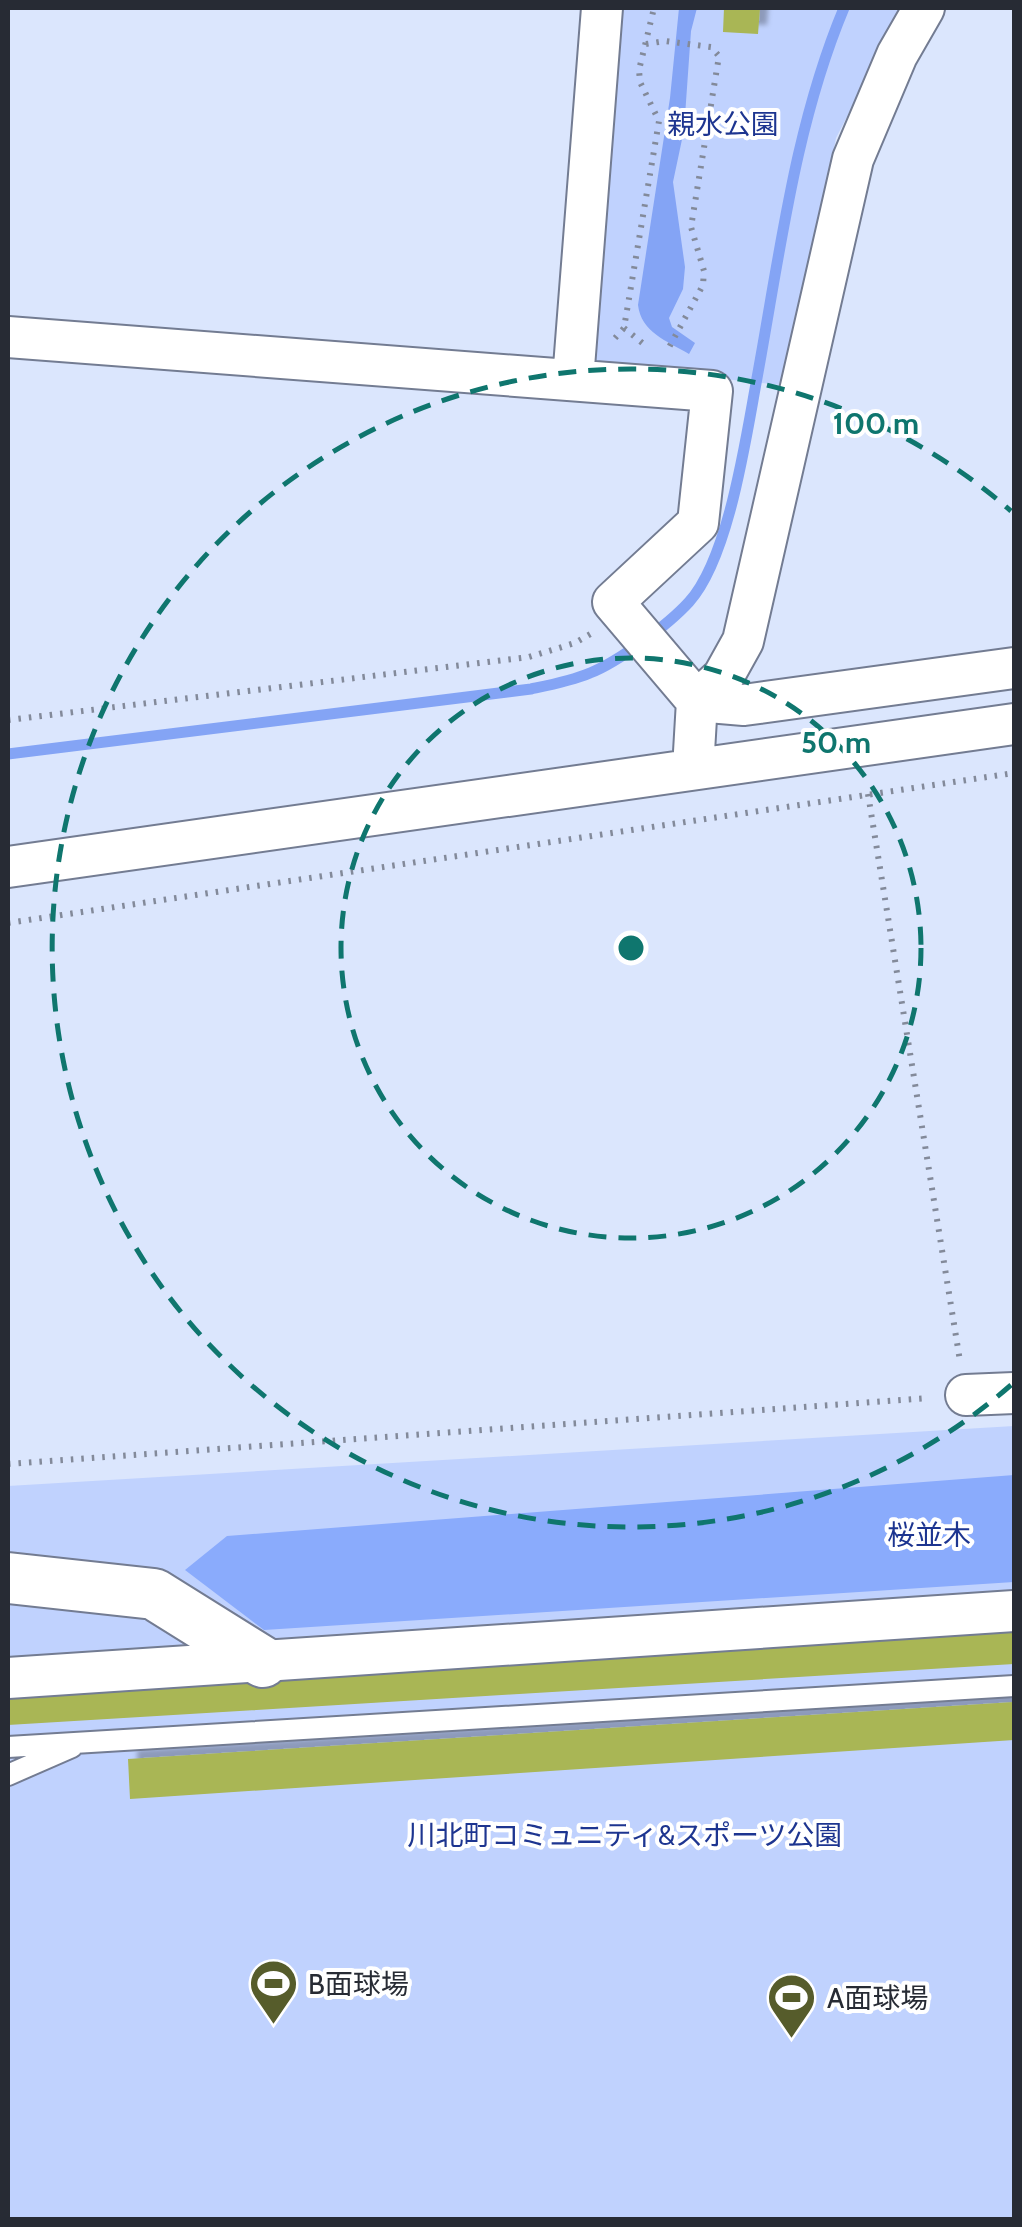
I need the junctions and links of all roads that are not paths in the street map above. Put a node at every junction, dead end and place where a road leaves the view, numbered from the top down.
1 (602, 8) edge
2 (924, 8) edge
3 (8, 337) edge
4 (573, 380) junction
5 (1014, 668) edge
6 (687, 689) junction
7 (1014, 724) edge
8 (693, 769) junction
9 (8, 868) edge
10 (1014, 1393) edge
11 (966, 1395) road end
12 (8, 1578) edge
13 (1014, 1611) edge
14 (263, 1662) junction
15 (8, 1678) edge
16 (1014, 1686) edge
17 (83, 1742) junction
18 (8, 1748) edge
19 (8, 1775) edge

1 - 4 street
2 - 6 street
3 - 4 street
4 - 6 street
5 - 6 street
6 - 8 street
7 - 8 street
8 - 9 street
10 - 11 street
12 - 14 street
13 - 14 street
14 - 15 street
16 - 17 lane
17 - 18 lane
17 - 19 lane

